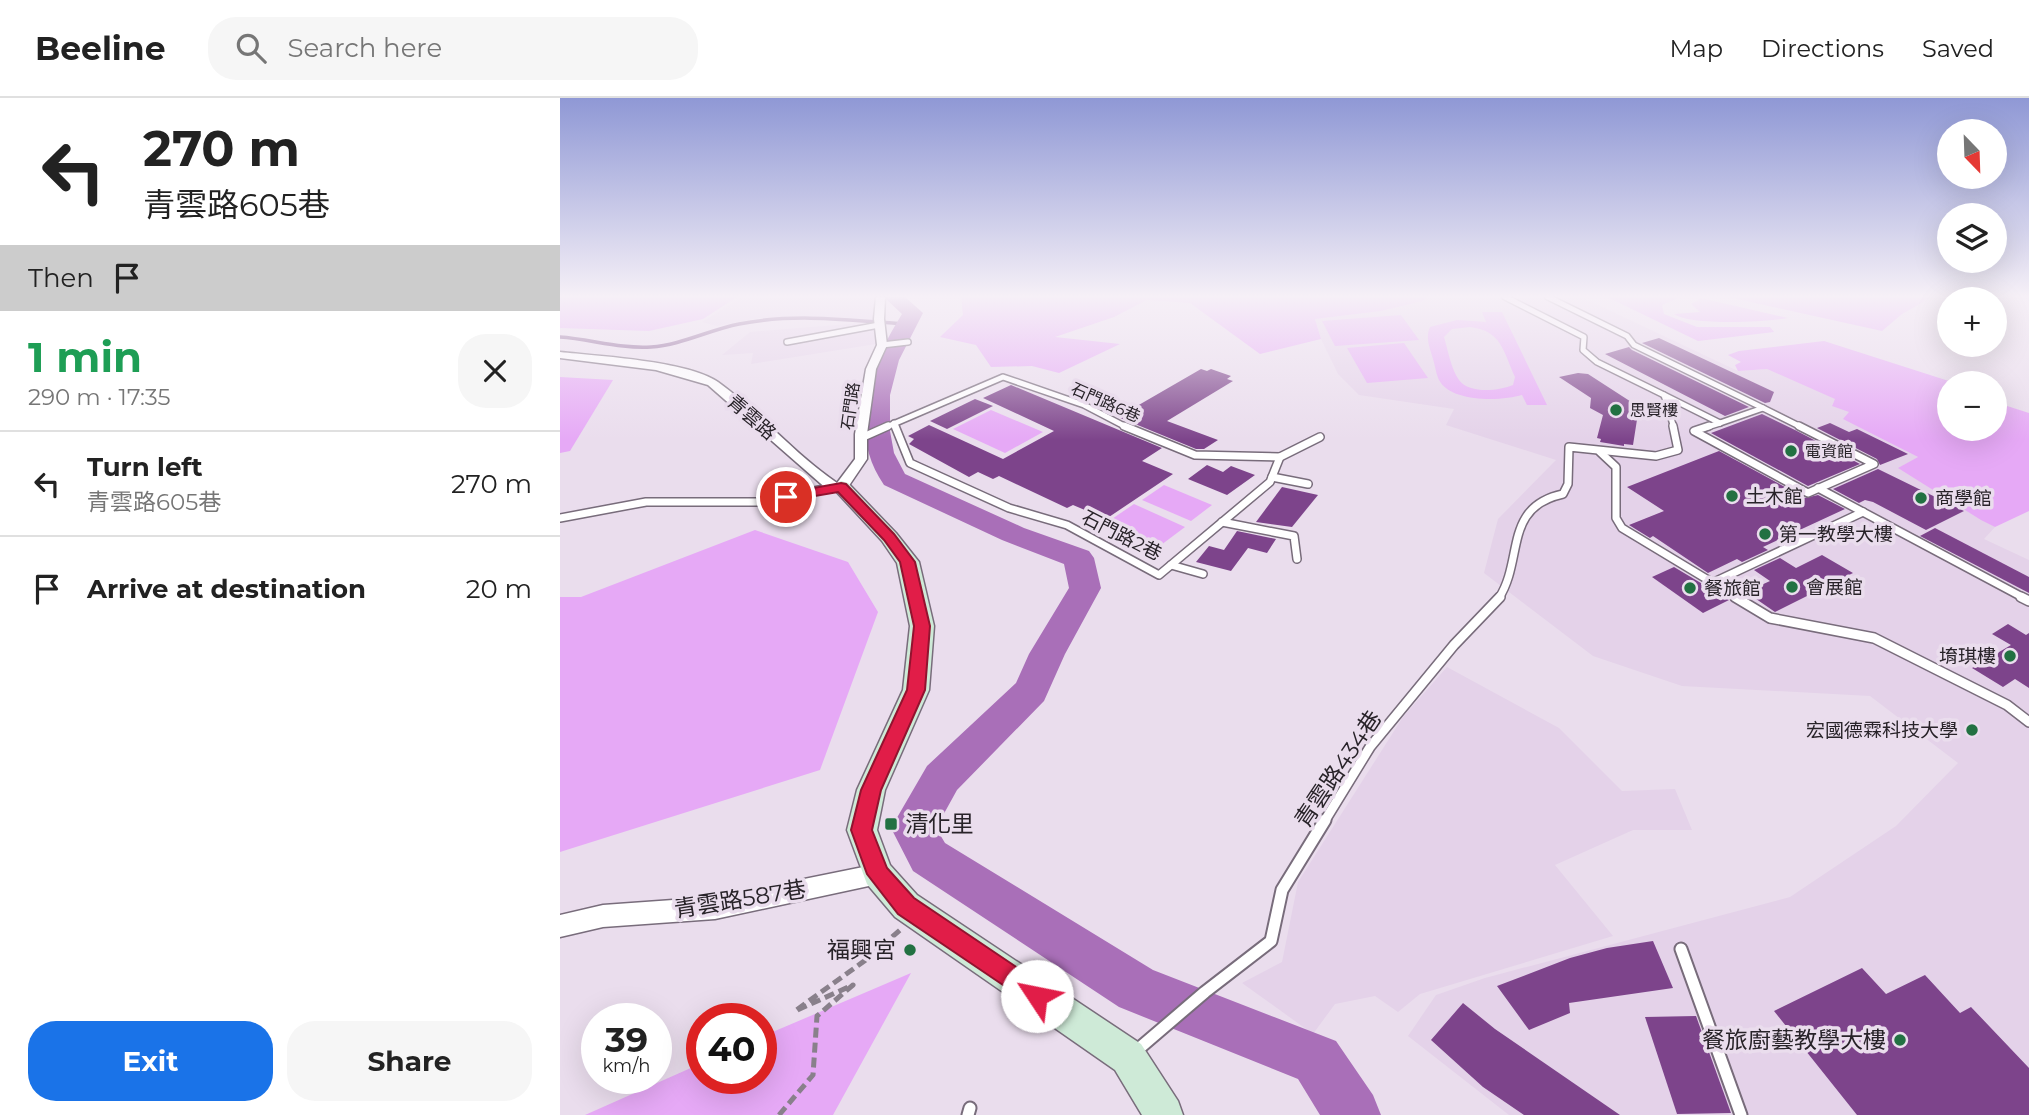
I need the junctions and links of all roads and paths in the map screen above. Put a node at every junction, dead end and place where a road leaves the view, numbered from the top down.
1 (887, 344) edge
2 (1583, 344) edge
3 (1634, 344) edge
4 (882, 345) joint
5 (560, 355) edge
6 (1664, 395) junction
7 (1763, 408) junction
8 (1720, 423) junction
9 (891, 424) junction
10 (861, 438) junction
11 (1320, 438) dead end
12 (1600, 452) junction
13 (1280, 457) junction
14 (1272, 477) junction
15 (1308, 484) dead end
16 (837, 487) junction
17 (1818, 488) junction
18 (1863, 512) junction
19 (560, 518) edge
20 (1222, 522) junction
21 (1297, 559) dead end
22 (1171, 565) junction
23 (1203, 574) dead end
24 (1712, 583) junction
25 (2029, 601) edge
26 (2029, 722) edge
27 (878, 874) junction
28 (917, 914) junction
29 (560, 926) edge
30 (1681, 949) dead end
31 (1138, 1049) junction
32 (779, 1115) edge
33 (1164, 1115) edge
34 (1741, 1115) edge

1 - 4 lane
2 - 6 lane
3 - 7 lane
4 - 10 street, 石門路
5 - 16 street, 青雲路
6 - 8 lane
6 - 12 lane
7 - 8 lane
7 - 17 lane
8 - 17 lane
9 - 10 lane, 石門路6巷
9 - 13 lane, 石門路6巷
9 - 22 lane, 石門路2巷
10 - 16 street, 石門路
11 - 13 lane
12 - 24 lane
12 - 31 lane, 青雲路434巷
13 - 14 lane, 石門路2巷
14 - 15 lane
14 - 20 lane, 石門路2巷
16 - 19 lane
16 - 27 street, 青雲路
17 - 18 lane
18 - 24 lane
18 - 25 lane
20 - 21 lane
20 - 22 lane, 石門路2巷
22 - 23 lane
24 - 26 lane
27 - 28 street, 青雲路
27 - 29 street, 青雲路587巷
28 - 31 street, 青雲路
28 - 32 path
30 - 34 lane
31 - 33 street, 青雲路

